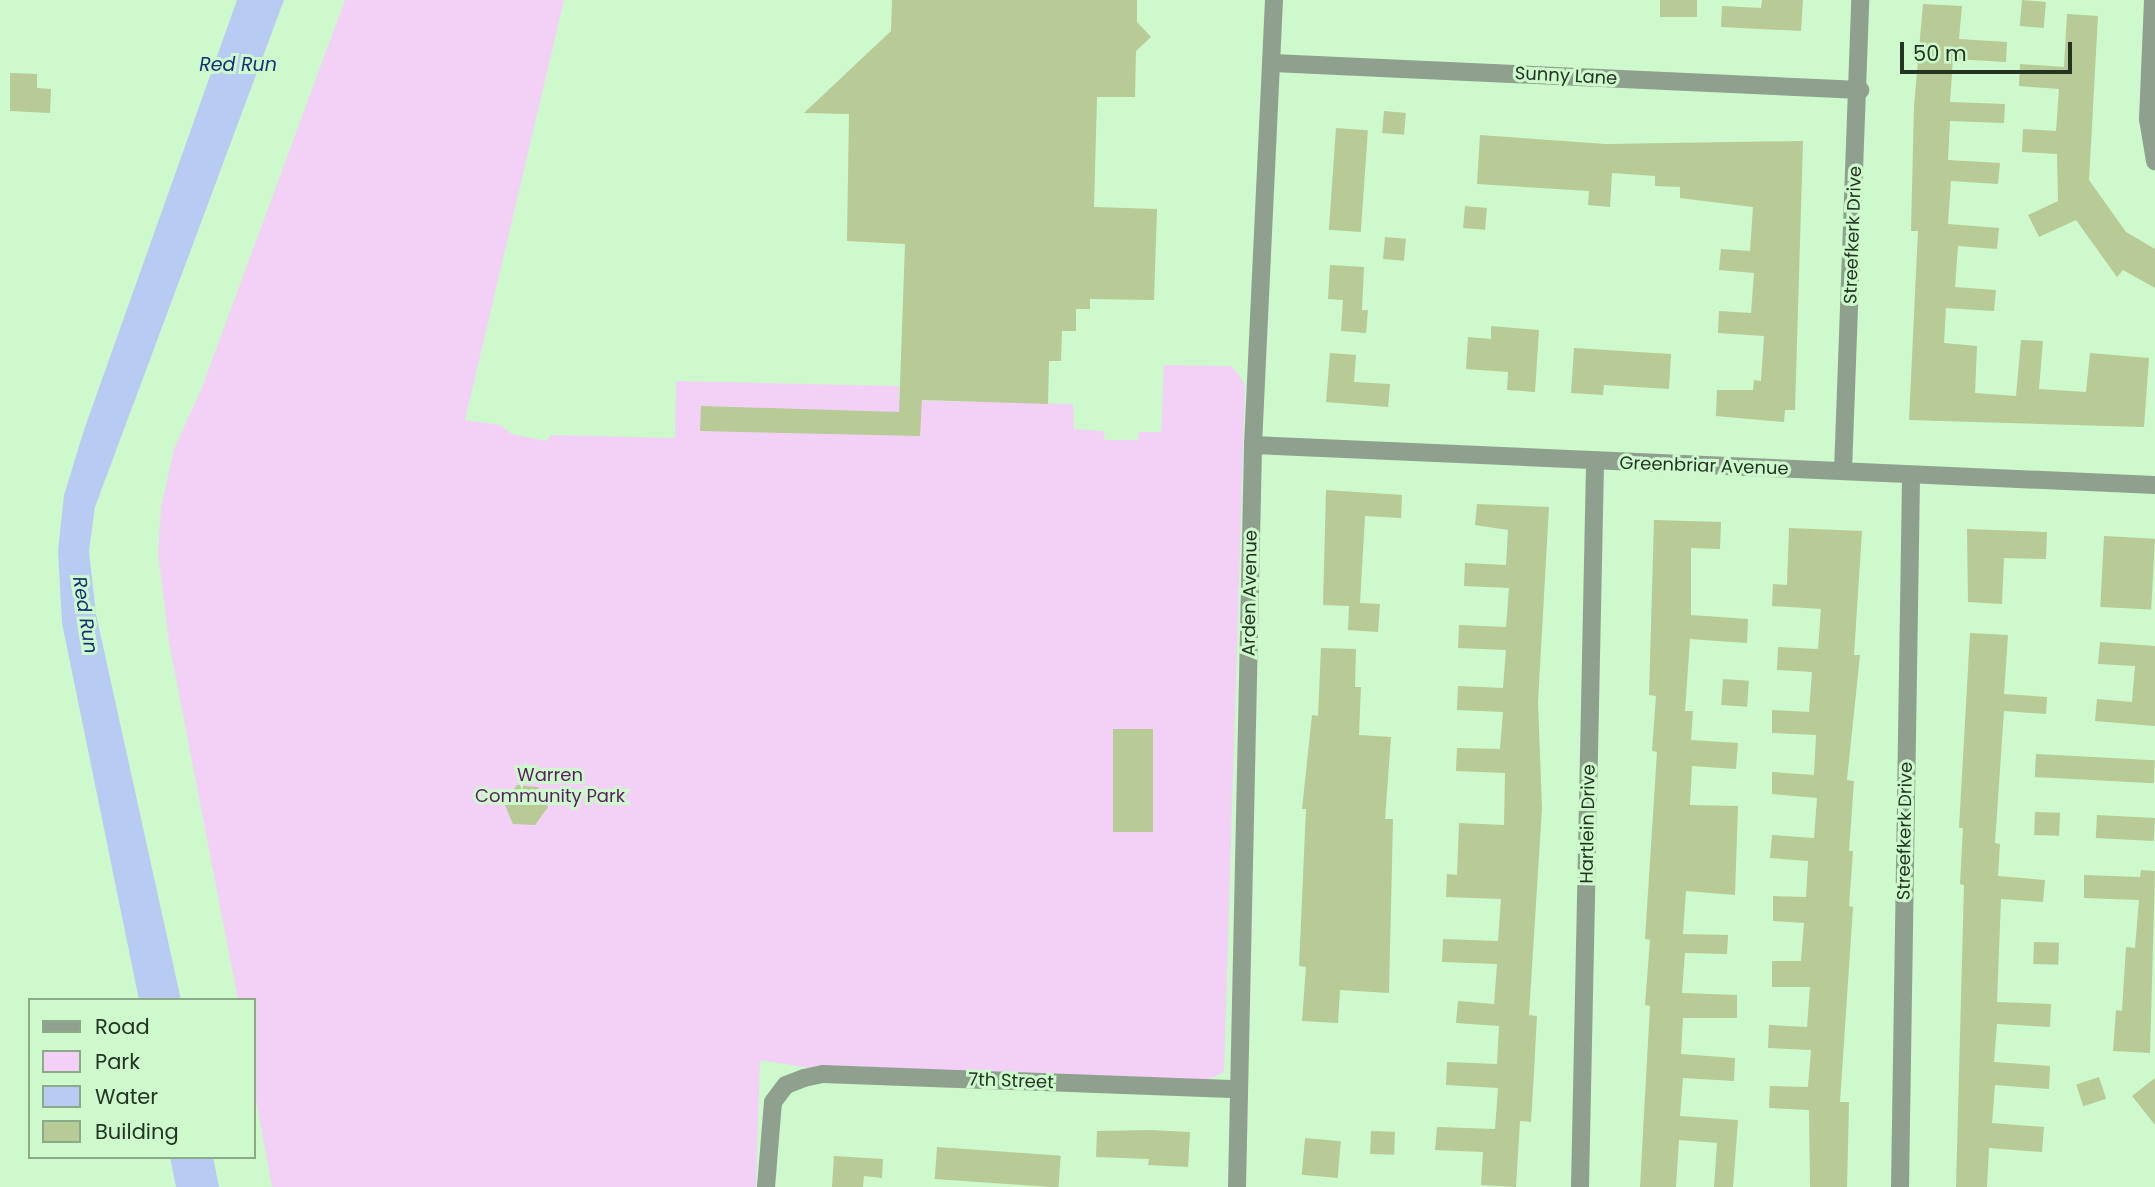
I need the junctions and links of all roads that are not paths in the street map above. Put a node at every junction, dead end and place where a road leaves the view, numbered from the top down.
1 (1273, 0) edge
2 (1860, 0) edge
3 (2152, 0) edge
4 (1273, 63) junction
5 (1860, 90) junction
6 (2155, 161) edge
7 (1253, 445) junction
8 (1595, 462) junction
9 (1843, 471) junction
10 (1911, 475) junction
11 (2155, 485) edge
12 (1238, 1089) junction
13 (766, 1187) edge
14 (1237, 1187) edge
15 (1580, 1187) edge
16 (1900, 1187) edge

1 - 4 street, Arden Avenue
2 - 5 street, Streefkerk Drive
3 - 6 street
4 - 5 street, Sunny Lane
4 - 7 street, Arden Avenue
5 - 9 street, Streefkerk Drive
7 - 8 street, Greenbriar Avenue
7 - 12 street, Arden Avenue
8 - 9 street, Greenbriar Avenue
8 - 15 street, Hartlein Drive
9 - 10 street, Greenbriar Avenue
10 - 11 street, Greenbriar Avenue
10 - 16 street, Streefkerk Drive
12 - 13 street, 7th Street
12 - 14 street, Arden Avenue

